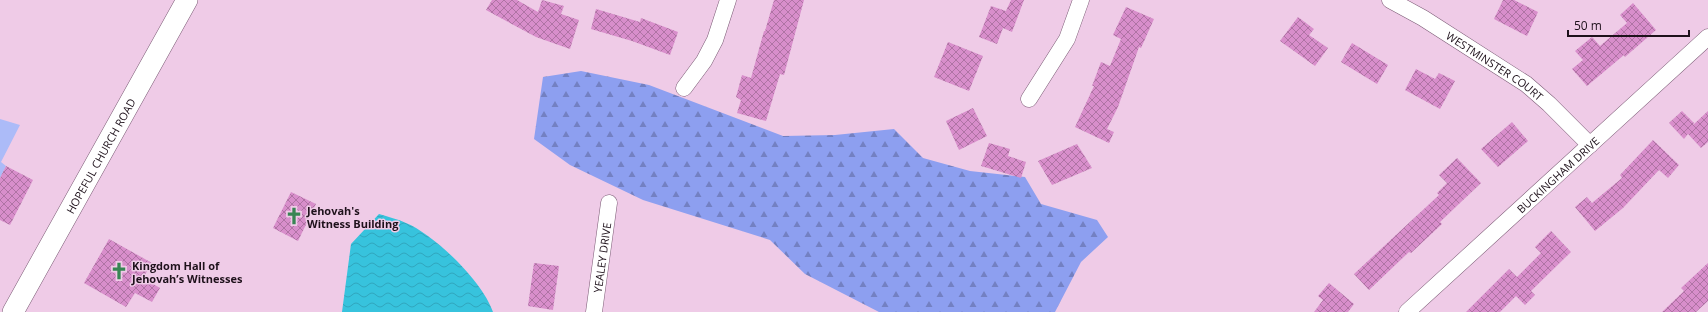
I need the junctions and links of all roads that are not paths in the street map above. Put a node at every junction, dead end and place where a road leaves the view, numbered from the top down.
1 (187, 0) edge
2 (728, 0) edge
3 (1081, 0) edge
4 (1390, 0) edge
5 (1708, 37) edge
6 (684, 88) dead end
7 (1029, 99) dead end
8 (1590, 144) junction
9 (609, 203) dead end
10 (13, 312) edge
11 (594, 312) edge
12 (1407, 312) edge

1 - 10 main road, HOPEFUL CHURCH ROAD
2 - 6 street
3 - 7 street
4 - 8 street, WESTMINSTER COURT
5 - 8 street, BUCKINGHAM DRIVE
8 - 12 street, BUCKINGHAM DRIVE
9 - 11 street, YEALEY DRIVE

